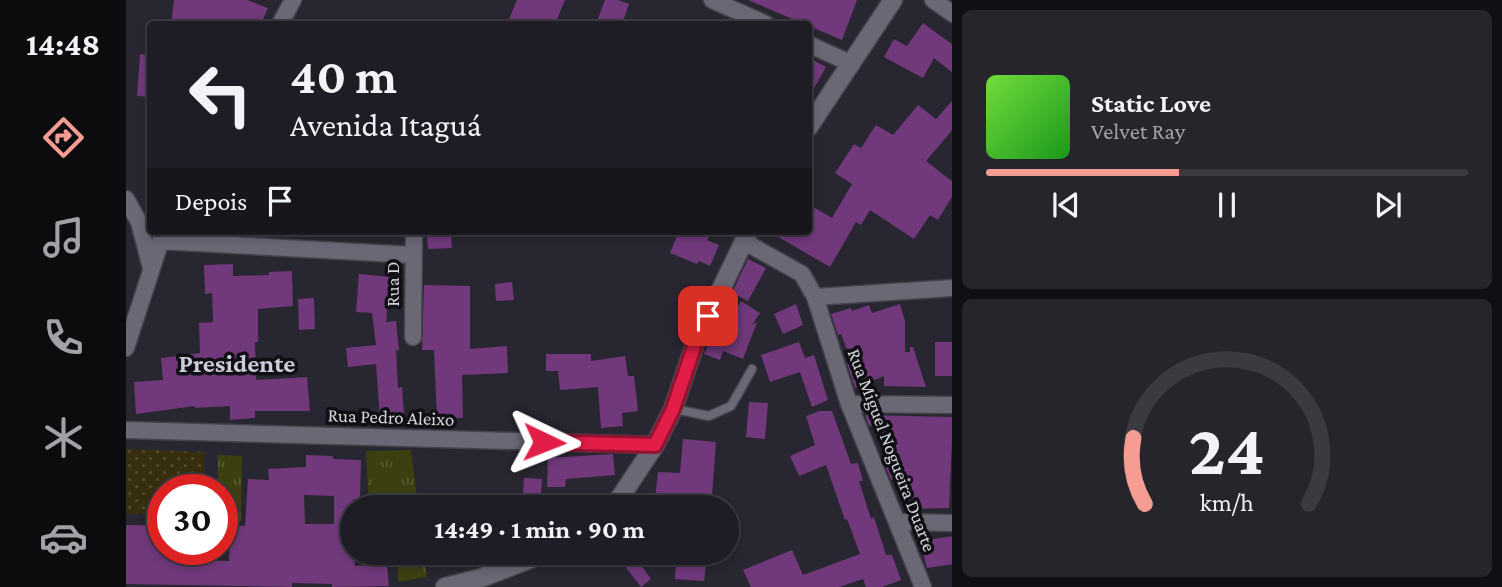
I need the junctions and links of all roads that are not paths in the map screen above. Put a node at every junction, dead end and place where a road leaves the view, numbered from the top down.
1 (293, 0) edge
2 (712, 0) edge
3 (892, 0) edge
4 (933, 0) edge
5 (952, 13) edge
6 (282, 21) edge
7 (759, 21) edge
8 (812, 46) edge
9 (852, 64) junction
10 (812, 122) edge
11 (126, 199) edge
12 (414, 235) edge
13 (162, 236) edge
14 (746, 236) edge
15 (414, 255) junction
16 (151, 268) junction
17 (952, 288) edge
18 (815, 298) junction
19 (413, 337) dead end
20 (126, 348) edge
21 (752, 369) dead end
22 (849, 404) junction
23 (952, 405) edge
24 (673, 409) junction
25 (126, 430) edge
26 (655, 445) junction
27 (622, 495) edge
28 (897, 522) junction
29 (952, 523) edge
30 (515, 565) edge
31 (447, 587) edge
32 (923, 587) edge

1 - 6 street
2 - 7 street
3 - 9 street
4 - 5 street
8 - 9 street
9 - 10 street
11 - 16 street
12 - 15 street, Rua D
13 - 15 street
13 - 16 street
14 - 18 street, Rua Miguel Nogueira Duarte
14 - 24 street
15 - 19 street, Rua D
16 - 20 street
17 - 18 street
18 - 22 street, Rua Miguel Nogueira Duarte
21 - 24 lane
22 - 23 street
22 - 28 street, Rua Miguel Nogueira Duarte
24 - 26 street
25 - 26 street, Rua Pedro Aleixo
26 - 27 street
28 - 29 street
28 - 32 street, Rua Miguel Nogueira Duarte
30 - 31 street

